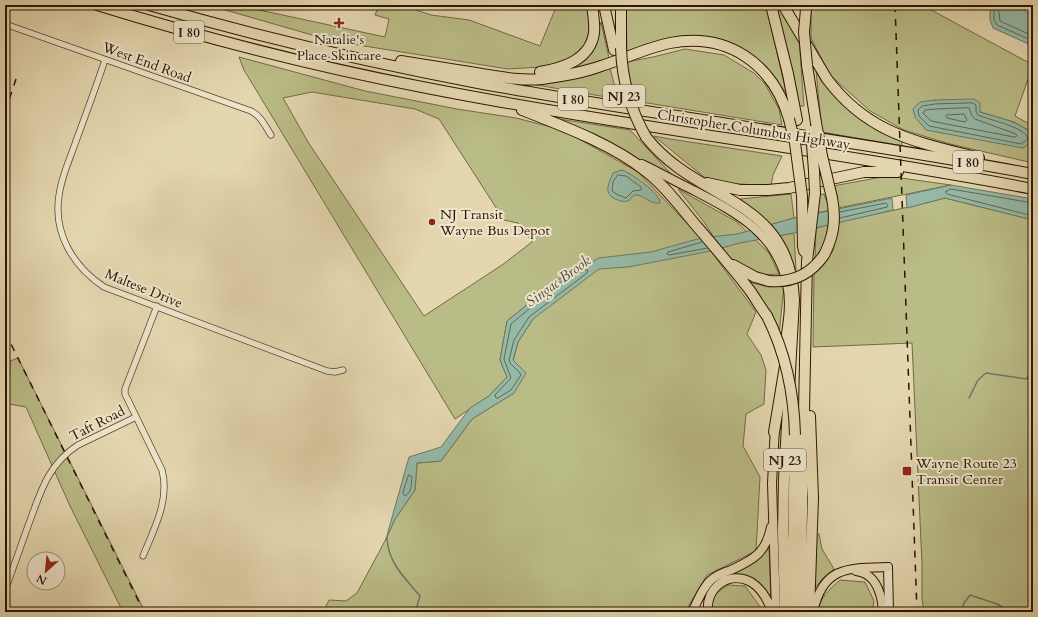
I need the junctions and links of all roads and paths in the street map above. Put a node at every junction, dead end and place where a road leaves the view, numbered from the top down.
1 (97, 5) edge
2 (149, 5) edge
3 (592, 5) edge
4 (604, 5) edge
5 (621, 5) edge
6 (771, 5) edge
7 (783, 5) edge
8 (806, 7) edge
9 (5, 24) edge
10 (618, 49) junction
11 (356, 58) junction
12 (105, 60) junction
13 (478, 73) junction
14 (502, 102) junction
15 (793, 120) junction
16 (813, 123) junction
17 (271, 136) dead end
18 (622, 155) junction
19 (939, 172) junction
20 (1033, 173) edge
21 (703, 183) junction
22 (1033, 189) edge
23 (806, 235) junction
24 (771, 239) junction
25 (725, 259) junction
26 (157, 306) junction
27 (794, 309) junction
28 (805, 342) junction
29 (343, 370) dead end
30 (136, 417) junction
31 (774, 432) junction
32 (773, 500) junction
33 (143, 556) dead end
34 (840, 572) junction
35 (5, 590) edge
36 (692, 612) edge
37 (708, 612) edge
38 (772, 612) edge
39 (776, 612) edge
40 (785, 612) edge
41 (792, 612) edge
42 (800, 612) edge
43 (810, 612) edge
44 (813, 612) edge
45 (883, 612) edge
46 (889, 612) edge

1 - 14 highway, Christopher Columbus Highway / I 80
2 - 11 highway, Christopher Columbus Highway / I 80
3 - 13 highway
4 - 10 highway, NJ 23
5 - 10 highway
6 - 15 highway
7 - 20 highway
8 - 16 highway, bridge
9 - 12 street, West End Road
10 - 21 highway, NJ 23, bridge
11 - 13 highway
11 - 20 highway, Christopher Columbus Highway / I 80
12 - 17 street, West End Road
12 - 26 street, Maltese Drive
13 - 15 highway
14 - 18 highway
14 - 19 highway, Christopher Columbus Highway / I 80
15 - 23 highway, bridge
16 - 23 highway, bridge
16 - 25 highway, bridge
18 - 24 main road
18 - 25 highway
19 - 21 highway
19 - 22 highway, Christopher Columbus Highway / I 80
21 - 24 highway, NJ 23
23 - 28 highway, NJ 23
24 - 27 highway, NJ 23
24 - 31 main road
25 - 41 highway, bridge
26 - 29 street, Maltese Drive
26 - 30 street, Taft Road
27 - 31 highway
27 - 40 highway, NJ 23
28 - 42 highway, NJ 23
28 - 43 highway
30 - 33 street, Taft Road
30 - 35 street, Taft Road
31 - 32 main road
32 - 36 main road
32 - 39 main road
34 - 44 main road
34 - 45 main road
34 - 46 main road
37 - 38 main road

